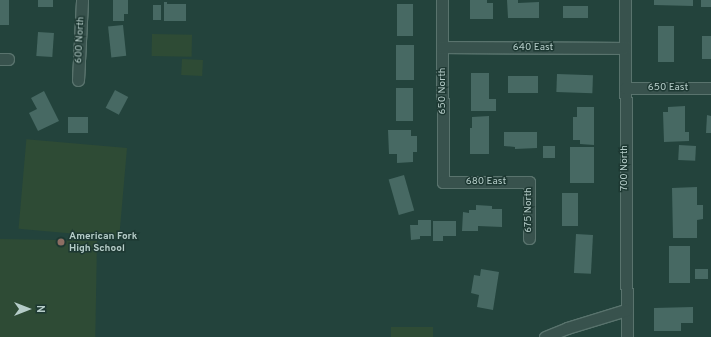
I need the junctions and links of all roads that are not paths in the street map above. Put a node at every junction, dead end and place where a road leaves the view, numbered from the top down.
1 (82, 0) edge
2 (442, 0) edge
3 (625, 0) edge
4 (442, 47) junction
5 (624, 48) junction
6 (78, 80) dead end
7 (625, 88) junction
8 (711, 88) edge
9 (443, 182) joint
10 (529, 182) joint
11 (529, 238) dead end
12 (626, 310) junction
13 (545, 337) edge
14 (626, 337) edge

1 - 6 street, 600 North
2 - 4 street, 650 North
3 - 5 street, 700 North
4 - 5 street, 640 East
4 - 9 street, 650 North
5 - 7 street, 700 North
7 - 8 street, 650 East
7 - 12 street, 700 North
9 - 10 street, 680 East
10 - 11 street, 675 North
12 - 13 street
12 - 14 street, 700 North

